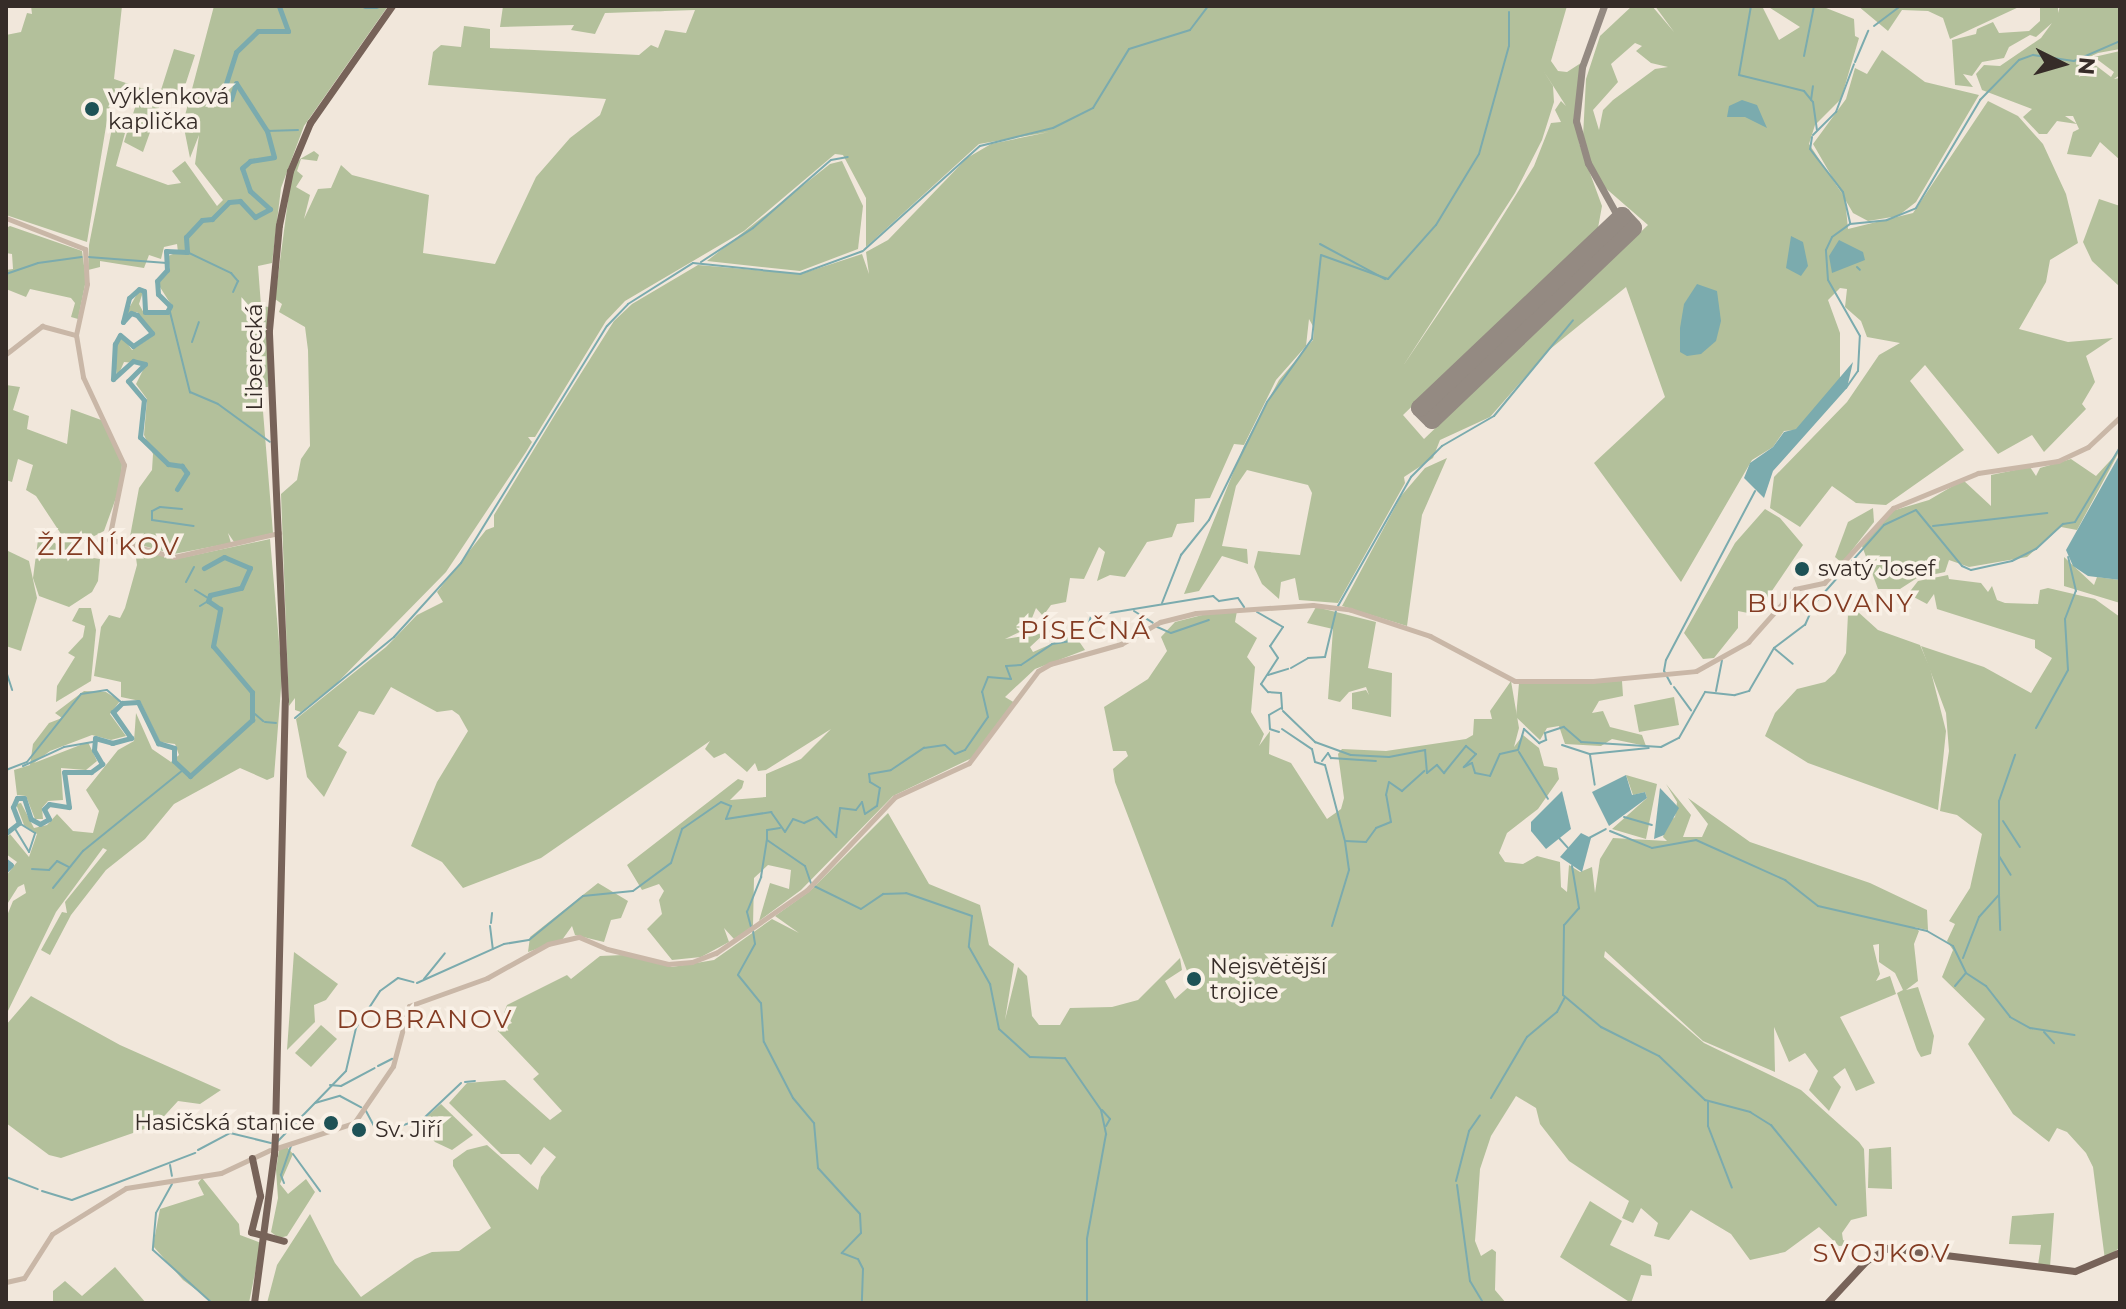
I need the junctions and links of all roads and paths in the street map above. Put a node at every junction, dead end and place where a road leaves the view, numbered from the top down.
1 (392, 6) edge
2 (6, 218) edge
3 (76, 335) junction
4 (6, 354) edge
5 (2120, 417) edge
6 (279, 533) junction
7 (274, 1151) junction
8 (252, 1158) junction
9 (265, 1238) junction
10 (284, 1241) dead end
11 (2120, 1252) edge
12 (6, 1282) edge
13 (254, 1303) edge
14 (1827, 1303) edge

1 - 6 main road, Liberecká
2 - 3 street
3 - 4 street
3 - 6 street
5 - 7 street
6 - 7 main road, Liberecká, bridge
7 - 8 street
7 - 9 main road, Liberecká
8 - 9 main road
8 - 12 street
9 - 10 main road
9 - 13 main road, Liberecká
11 - 14 main road

